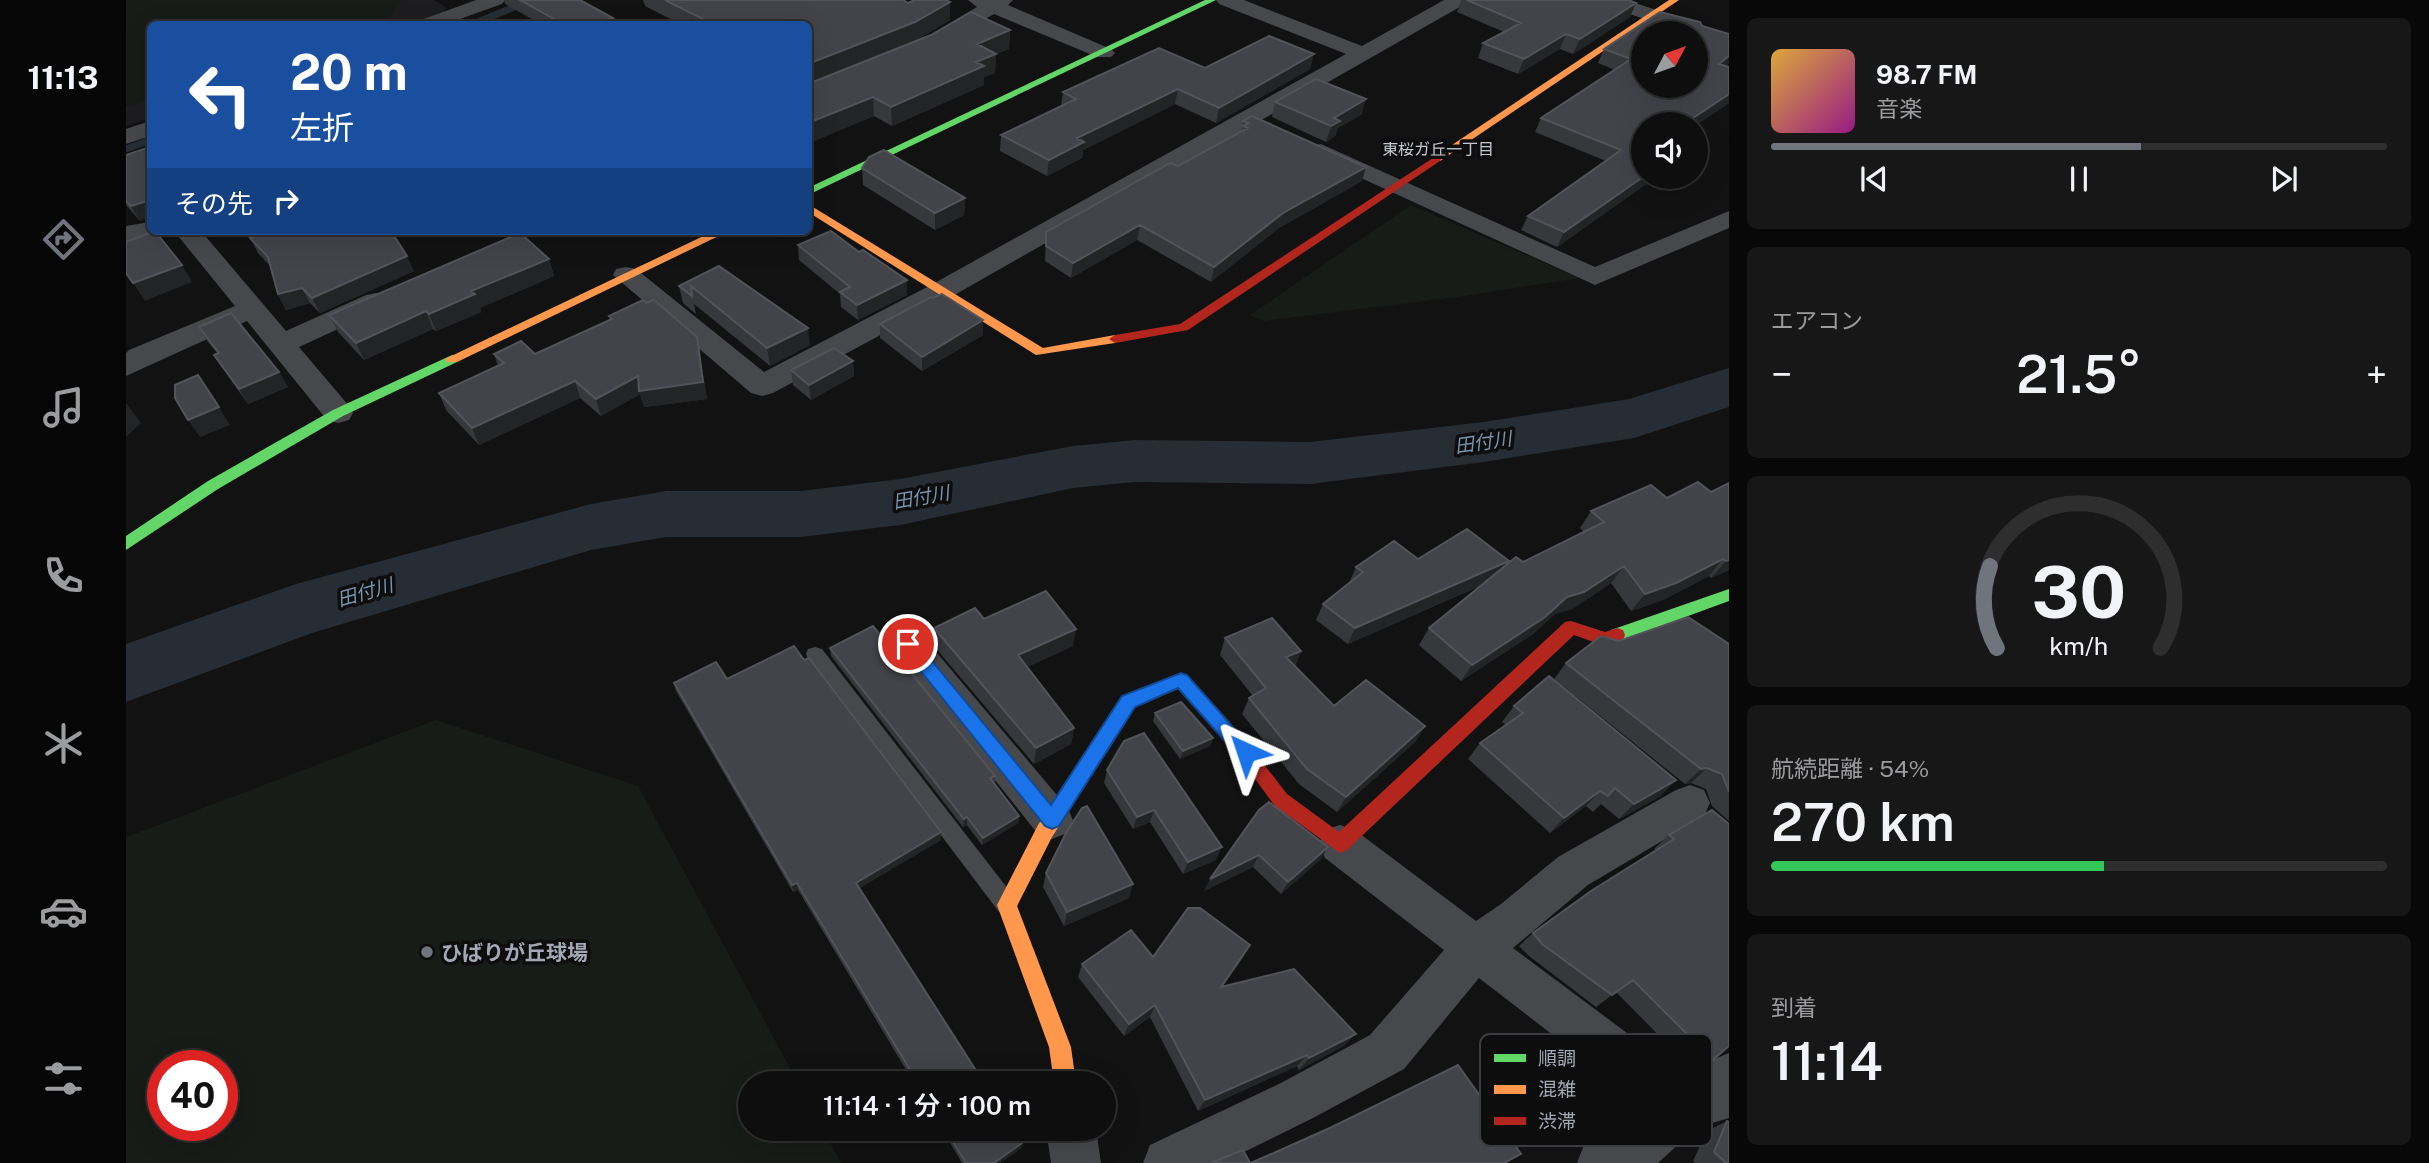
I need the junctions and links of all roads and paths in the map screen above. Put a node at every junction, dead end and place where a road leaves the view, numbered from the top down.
1 (495, 0) edge
2 (1212, 0) edge
3 (1226, 0) edge
4 (1458, 0) edge
5 (1607, 0) edge
6 (1675, 0) edge
7 (991, 2) edge
8 (460, 5) edge
9 (1652, 15) junction
10 (433, 21) edge
11 (489, 21) edge
12 (1729, 41) edge
13 (915, 50) edge
14 (1104, 53) junction
15 (1362, 53) junction
16 (1249, 118) junction
17 (147, 129) edge
18 (1273, 129) edge
19 (126, 137) edge
20 (1298, 141) edge
21 (1397, 185) junction
22 (812, 190) edge
23 (812, 209) edge
24 (1729, 219) edge
25 (147, 230) edge
26 (126, 234) edge
27 (190, 235) edge
28 (714, 235) edge
29 (626, 275) junction
30 (941, 290) junction
31 (398, 291) edge
32 (250, 309) junction
33 (284, 343) junction
34 (126, 367) edge
35 (338, 413) junction
36 (126, 544) edge
37 (1729, 595) edge
38 (908, 644) dead end
39 (815, 654) dead end
40 (1524, 668) junction
41 (1545, 685) edge
42 (1689, 803) dead end
43 (1052, 820) junction
44 (1340, 844) junction
45 (1007, 905) junction
46 (1476, 947) junction
47 (1612, 1034) edge
48 (1063, 1071) edge
49 (1073, 1141) edge
50 (1649, 1146) edge
51 (1633, 1158) edge
52 (1076, 1163) edge
53 (1168, 1163) edge

1 - 8 street
2 - 14 street
3 - 15 street
4 - 15 street
5 - 9 street
6 - 9 street
7 - 13 street
7 - 14 street
8 - 10 street
8 - 11 street
9 - 12 street
9 - 21 street
14 - 22 street
15 - 16 street
16 - 18 street
16 - 30 street
17 - 19 street
20 - 21 street
21 - 24 street
21 - 30 street
23 - 30 street
25 - 26 street
27 - 32 street
28 - 29 street
29 - 30 street
29 - 35 street
31 - 33 street
32 - 33 street
32 - 34 street
33 - 35 street
35 - 36 street
37 - 40 street
38 - 43 street
39 - 45 lane
40 - 41 lane
40 - 44 street
42 - 46 street
43 - 44 street
43 - 45 street
44 - 46 street
45 - 48 street
46 - 47 street
46 - 53 street
49 - 52 street
50 - 51 street

